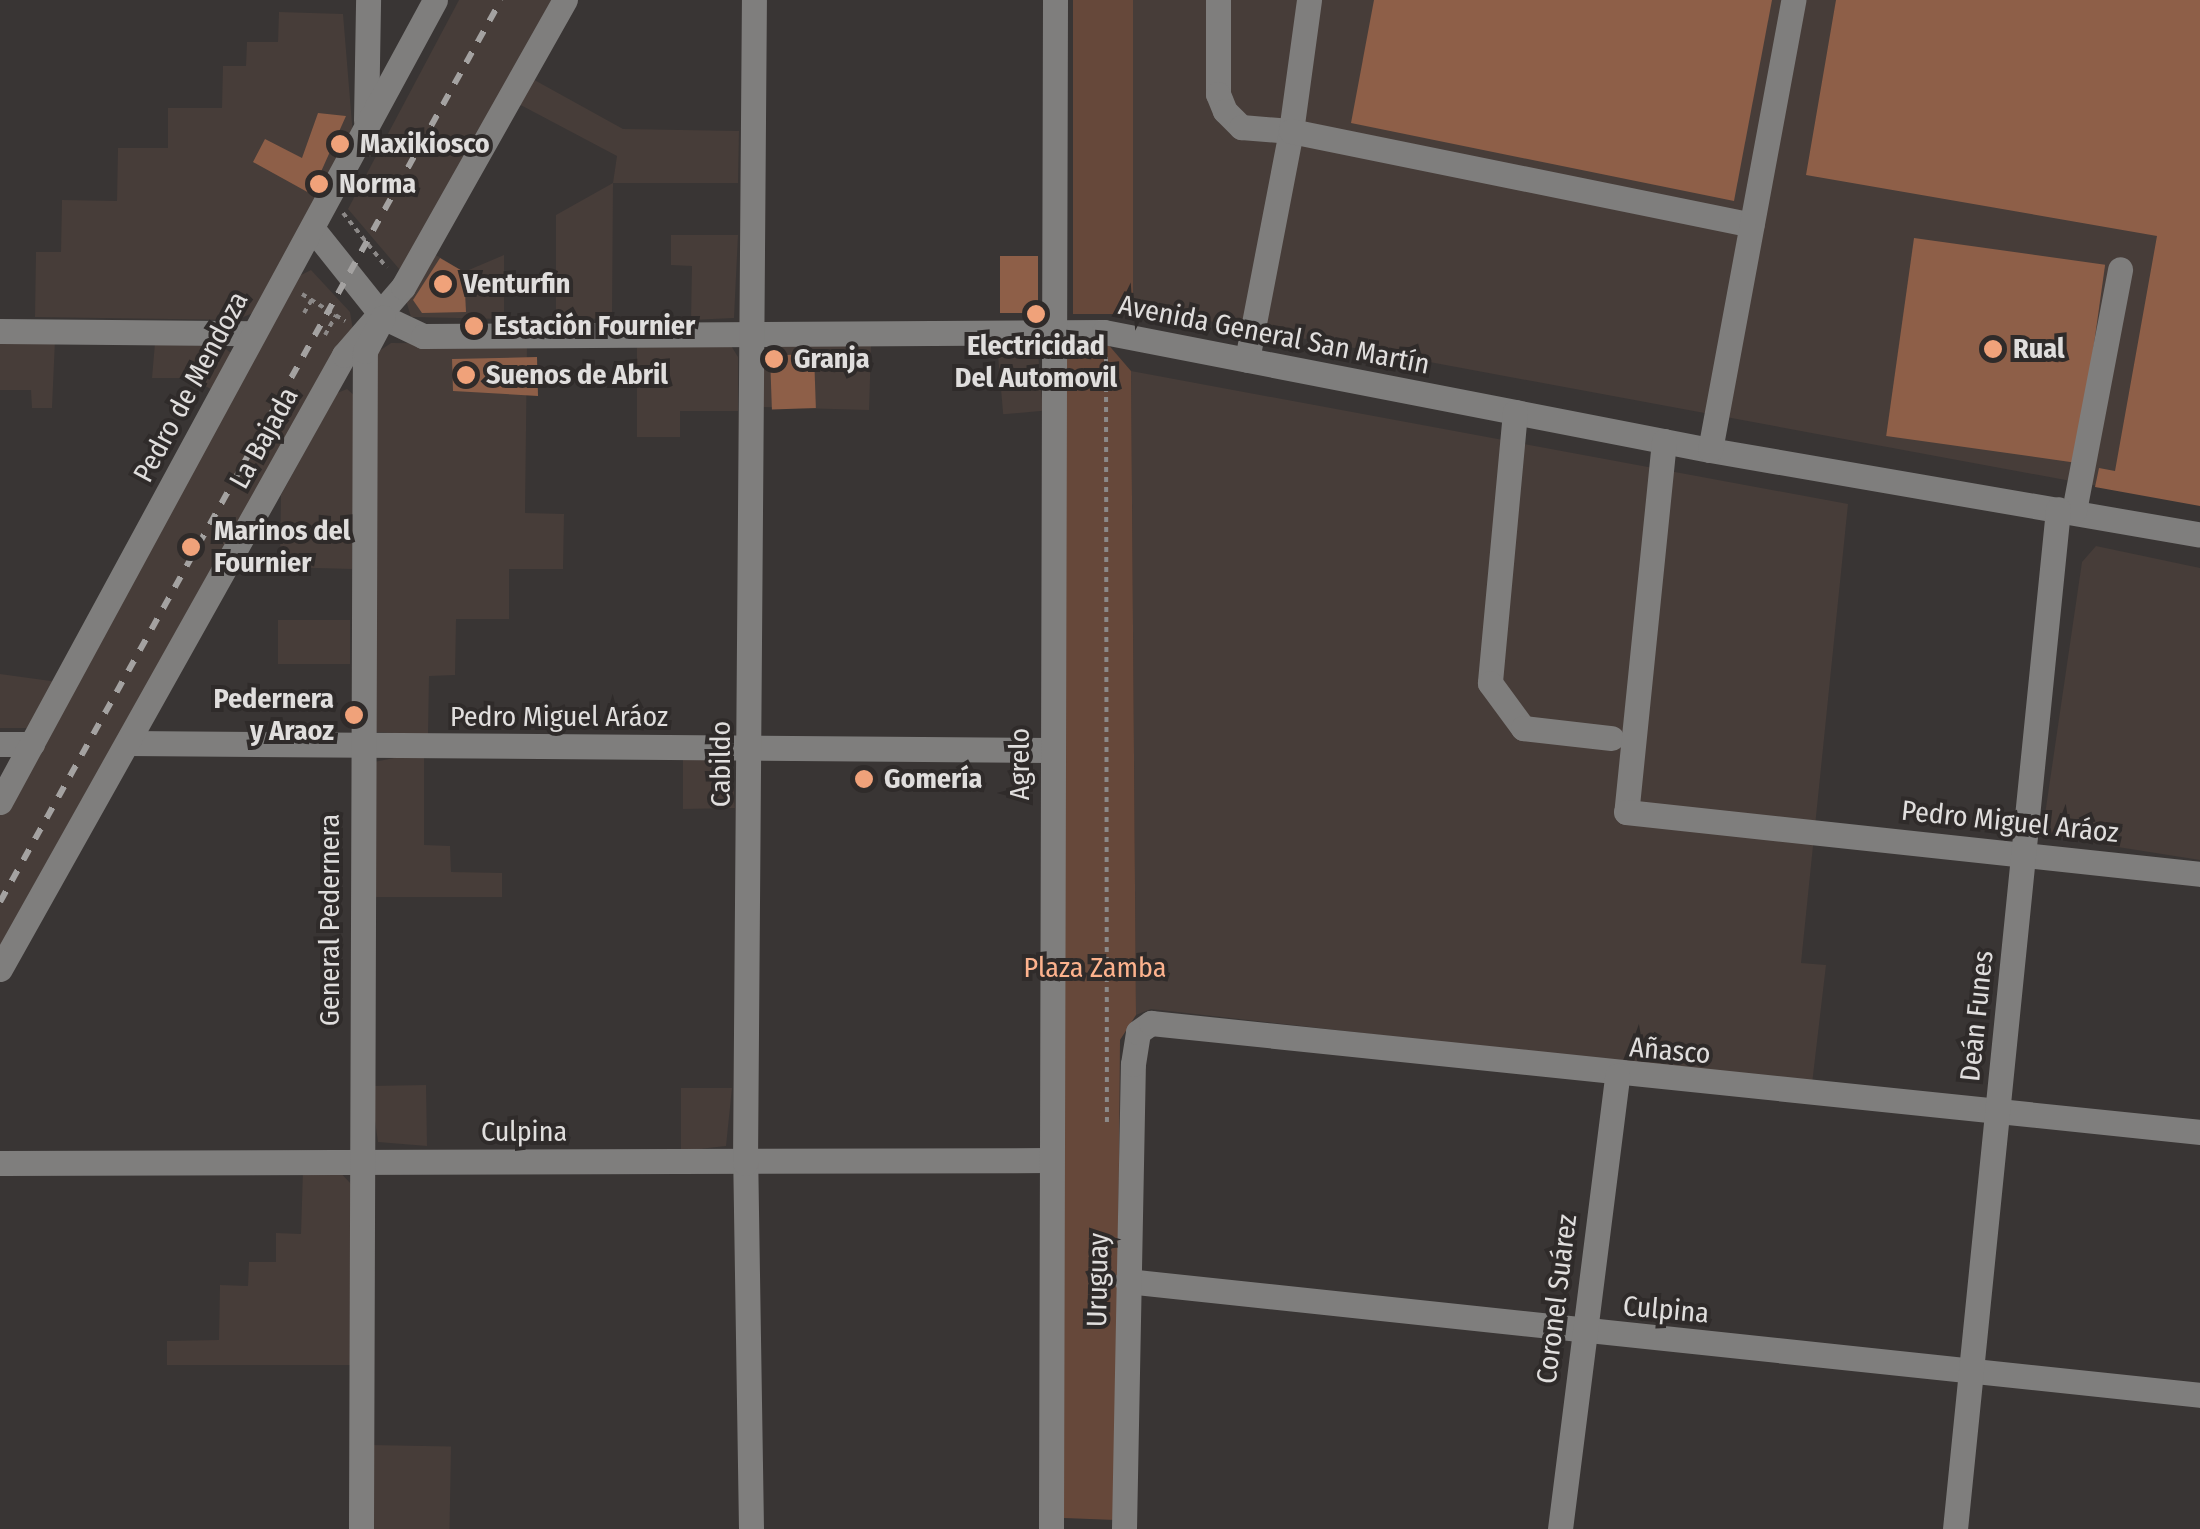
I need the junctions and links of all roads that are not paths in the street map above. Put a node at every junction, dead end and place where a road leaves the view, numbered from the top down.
1 (368, 0) edge
2 (434, 0) edge
3 (566, 0) edge
4 (754, 0) edge
5 (1055, 0) edge
6 (1218, 0) edge
7 (1309, 0) edge
8 (1793, 0) edge
9 (365, 130) junction
10 (1291, 131) junction
11 (1752, 225) junction
12 (312, 228) junction
13 (2120, 269) dead end
14 (373, 324) junction
15 (751, 330) junction
16 (0, 332) edge
17 (253, 333) junction
18 (1057, 334) junction
19 (1246, 360) junction
20 (1515, 412) junction
21 (1664, 442) junction
22 (1710, 450) junction
23 (2066, 510) junction
24 (2200, 535) edge
25 (1610, 738) dead end
26 (0, 744) edge
27 (32, 744) junction
28 (128, 744) junction
29 (361, 746) junction
30 (751, 748) junction
31 (1050, 750) junction
32 (0, 802) edge
33 (2025, 853) junction
34 (2200, 874) edge
35 (0, 969) edge
36 (1138, 1032) joint
37 (1616, 1076) junction
38 (1997, 1112) junction
39 (2200, 1132) edge
40 (1048, 1160) junction
41 (358, 1161) junction
42 (0, 1163) edge
43 (746, 1163) junction
44 (1127, 1281) junction
45 (1582, 1332) junction
46 (1975, 1370) junction
47 (2200, 1395) edge
48 (361, 1529) edge
49 (751, 1529) edge
50 (1051, 1529) edge
51 (1124, 1529) edge
52 (1560, 1529) edge
53 (1954, 1529) edge

1 - 9 street
2 - 9 street, Pedro de Mendoza
3 - 14 street, La Bajada
4 - 15 street, Cabildo
5 - 18 street, Agrelo
6 - 10 street
7 - 10 street
8 - 11 street
9 - 12 street, Pedro de Mendoza
10 - 11 street
10 - 19 street
11 - 22 street
12 - 14 street, Avenida General San Martín
12 - 17 street, Pedro de Mendoza
13 - 23 street, Deán Funes
14 - 15 street, Avenida General San Martín
14 - 28 street, La Bajada
14 - 29 street, General Pedernera
15 - 18 street, Avenida General San Martín
15 - 30 street, Cabildo
16 - 17 street
17 - 27 street, Pedro de Mendoza
18 - 19 street, Avenida General San Martín
18 - 31 street, Agrelo
19 - 20 street, Avenida General San Martín
20 - 21 street, Avenida General San Martín
20 - 25 street
21 - 22 street, Avenida General San Martín
21 - 33 street, Pedro Miguel Aráoz
22 - 23 street, Avenida General San Martín
23 - 24 street, Avenida General San Martín
23 - 33 street, Deán Funes
26 - 27 street
27 - 32 street, Pedro de Mendoza
28 - 29 street, Pedro Miguel Aráoz
28 - 35 street, La Bajada
29 - 30 street, Pedro Miguel Aráoz
29 - 41 street, General Pedernera
30 - 31 street, Pedro Miguel Aráoz
30 - 43 street, Cabildo
31 - 40 street, Agrelo
33 - 34 street, Pedro Miguel Aráoz
33 - 38 street, Deán Funes
36 - 37 street, Añasco
36 - 44 street, Uruguay
37 - 38 street, Añasco
37 - 45 street, Coronel Suárez
38 - 39 street, Añasco
38 - 46 street, Deán Funes
40 - 43 street, Culpina
40 - 50 street, Agrelo
41 - 42 street, Culpina
41 - 43 street, Culpina
41 - 48 street, General Pedernera
43 - 49 street, Cabildo
44 - 45 street, Culpina
44 - 51 street, Uruguay
45 - 46 street, Culpina
45 - 52 street, Coronel Suárez
46 - 47 street, Culpina
46 - 53 street, Deán Funes

